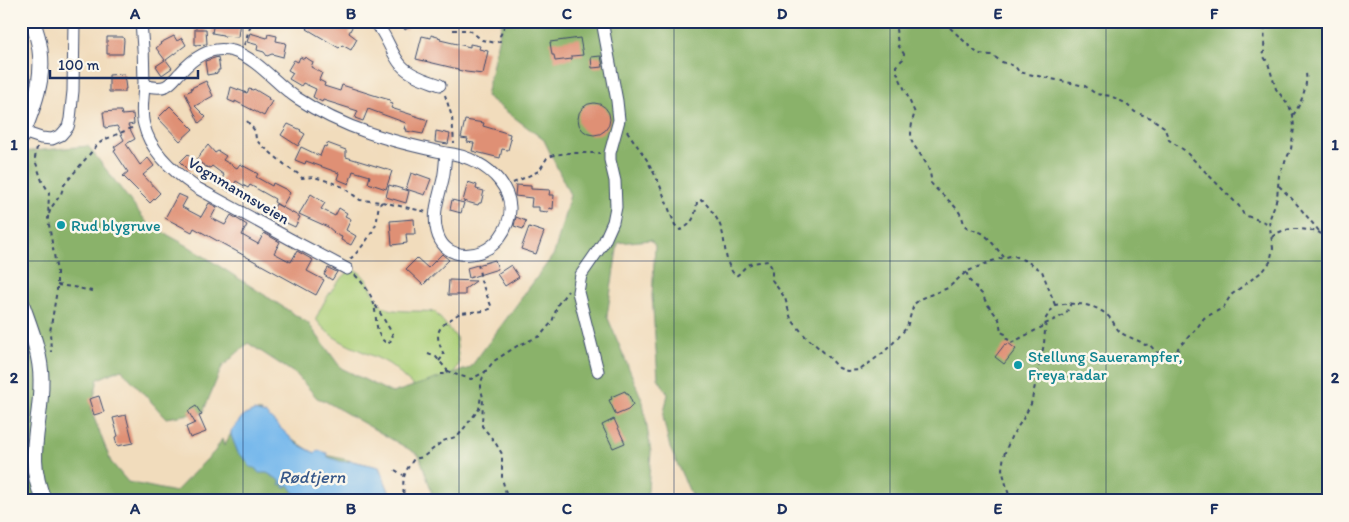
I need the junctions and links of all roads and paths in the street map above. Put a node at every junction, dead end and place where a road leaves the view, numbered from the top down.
1 (32, 21) edge
2 (74, 21) edge
3 (141, 21) edge
4 (252, 21) edge
5 (374, 21) edge
6 (507, 21) edge
7 (602, 21) edge
8 (895, 21) edge
9 (946, 21) edge
10 (1265, 21) edge
11 (453, 30) dead end
12 (240, 54) junction
13 (1305, 70) dead end
14 (144, 85) junction
15 (440, 85) joint
16 (1293, 116) junction
17 (247, 121) dead end
18 (144, 124) junction
19 (23, 130) edge
20 (615, 132) junction
21 (41, 138) junction
22 (450, 153) junction
23 (610, 153) junction
24 (1278, 186) junction
25 (504, 187) junction
26 (382, 202) junction
27 (435, 215) junction
28 (48, 217) junction
29 (1270, 224) junction
30 (1321, 234) junction
31 (1328, 237) edge
32 (1272, 238) junction
33 (1328, 244) edge
34 (477, 253) junction
35 (1004, 258) junction
36 (344, 267) junction
37 (966, 272) junction
38 (581, 275) junction
39 (57, 286) junction
40 (92, 291) dead end
41 (373, 301) junction
42 (21, 302) edge
43 (1071, 303) junction
44 (1056, 304) junction
45 (1044, 326) junction
46 (50, 332) dead end
47 (428, 354) dead end
48 (439, 361) junction
49 (447, 370) junction
50 (598, 371) dead end
51 (485, 372) junction
52 (440, 374) dead end
53 (481, 395) junction
54 (395, 470) dead end
55 (403, 475) junction
56 (44, 501) edge
57 (404, 501) edge
58 (508, 501) edge
59 (1012, 501) edge

1 - 19 main road
2 - 21 street
3 - 14 street, Vognmannsveien
4 - 12 path
5 - 15 street
6 - 11 path
7 - 20 street
8 - 35 path
9 - 29 path
10 - 16 path
12 - 14 street
12 - 22 street
13 - 16 path
14 - 18 street, Vognmannsveien
15 - 22 path
16 - 24 path
17 - 26 path
18 - 28 path
18 - 36 street, Vognmannsveien
19 - 21 street
20 - 23 street
20 - 37 path
21 - 28 path
22 - 25 street
22 - 27 street
23 - 25 path
23 - 38 street
24 - 29 path
24 - 30 path
25 - 34 street
26 - 27 path
26 - 36 path
27 - 34 street
28 - 39 path
29 - 32 path
30 - 31 path
30 - 32 path
30 - 33 path
32 - 43 path
34 - 48 path
35 - 37 path
35 - 44 path
36 - 41 path
37 - 45 path
38 - 50 street
38 - 51 path
39 - 40 path
39 - 46 path
41 - 41 path
42 - 56 main road
43 - 44 path
43 - 45 path
44 - 45 path
45 - 59 path
47 - 48 path
48 - 49 path
49 - 51 path
49 - 52 path
51 - 53 path
53 - 55 path
53 - 58 path
54 - 55 path
55 - 57 path

